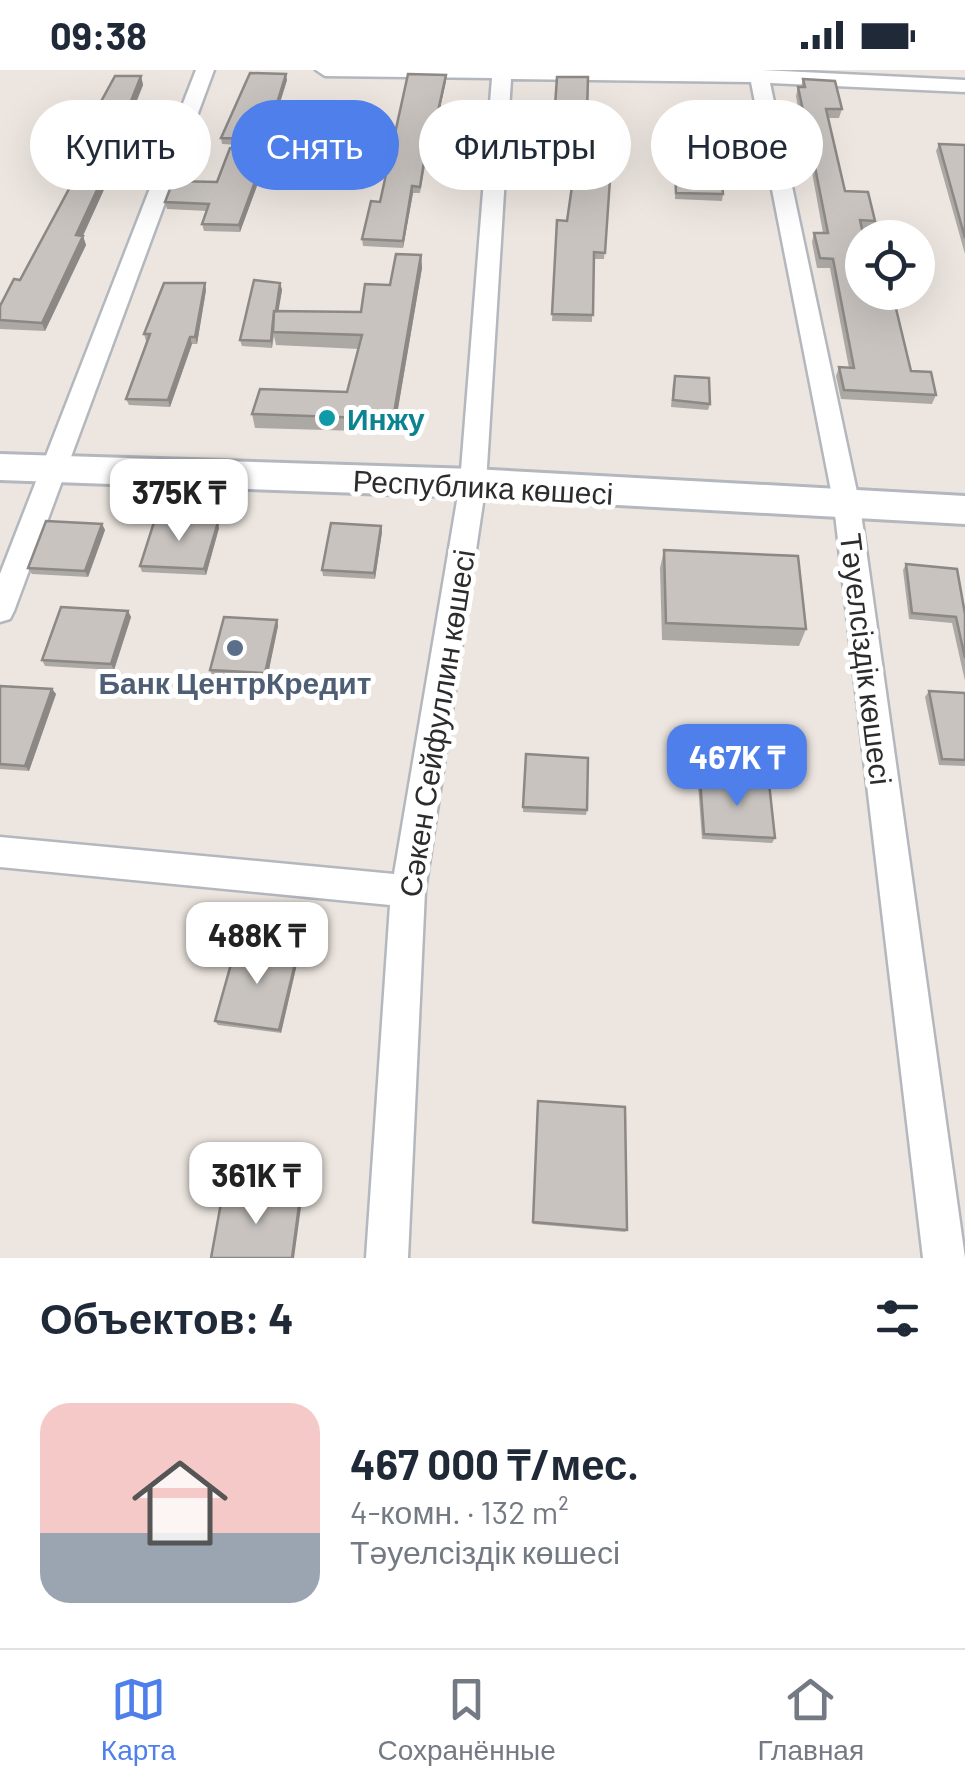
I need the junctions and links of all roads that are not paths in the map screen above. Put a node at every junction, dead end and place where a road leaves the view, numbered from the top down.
1 (205, 70) edge
2 (325, 70) edge
3 (500, 72) edge
4 (756, 74) edge
5 (965, 86) edge
6 (0, 467) edge
7 (56, 470) junction
8 (474, 483) junction
9 (847, 506) junction
10 (965, 510) edge
11 (0, 611) edge
12 (0, 852) edge
13 (408, 891) junction
14 (387, 1258) edge
15 (944, 1258) edge

1 - 7 street
2 - 3 street
3 - 4 street
3 - 8 street, Сәкен Сейфуллин көшесі
4 - 5 street
4 - 9 street, Тәуелсіздік көшесі
6 - 7 street, Республика көшесі
7 - 8 street, Республика көшесі
7 - 11 street
8 - 9 street, Республика көшесі
8 - 13 street, Сәкен Сейфуллин көшесі
9 - 10 street, Республика көшесі
9 - 15 street, Тәуелсіздік көшесі
12 - 13 street
13 - 14 street, Сәкен Сейфуллин көшесі

